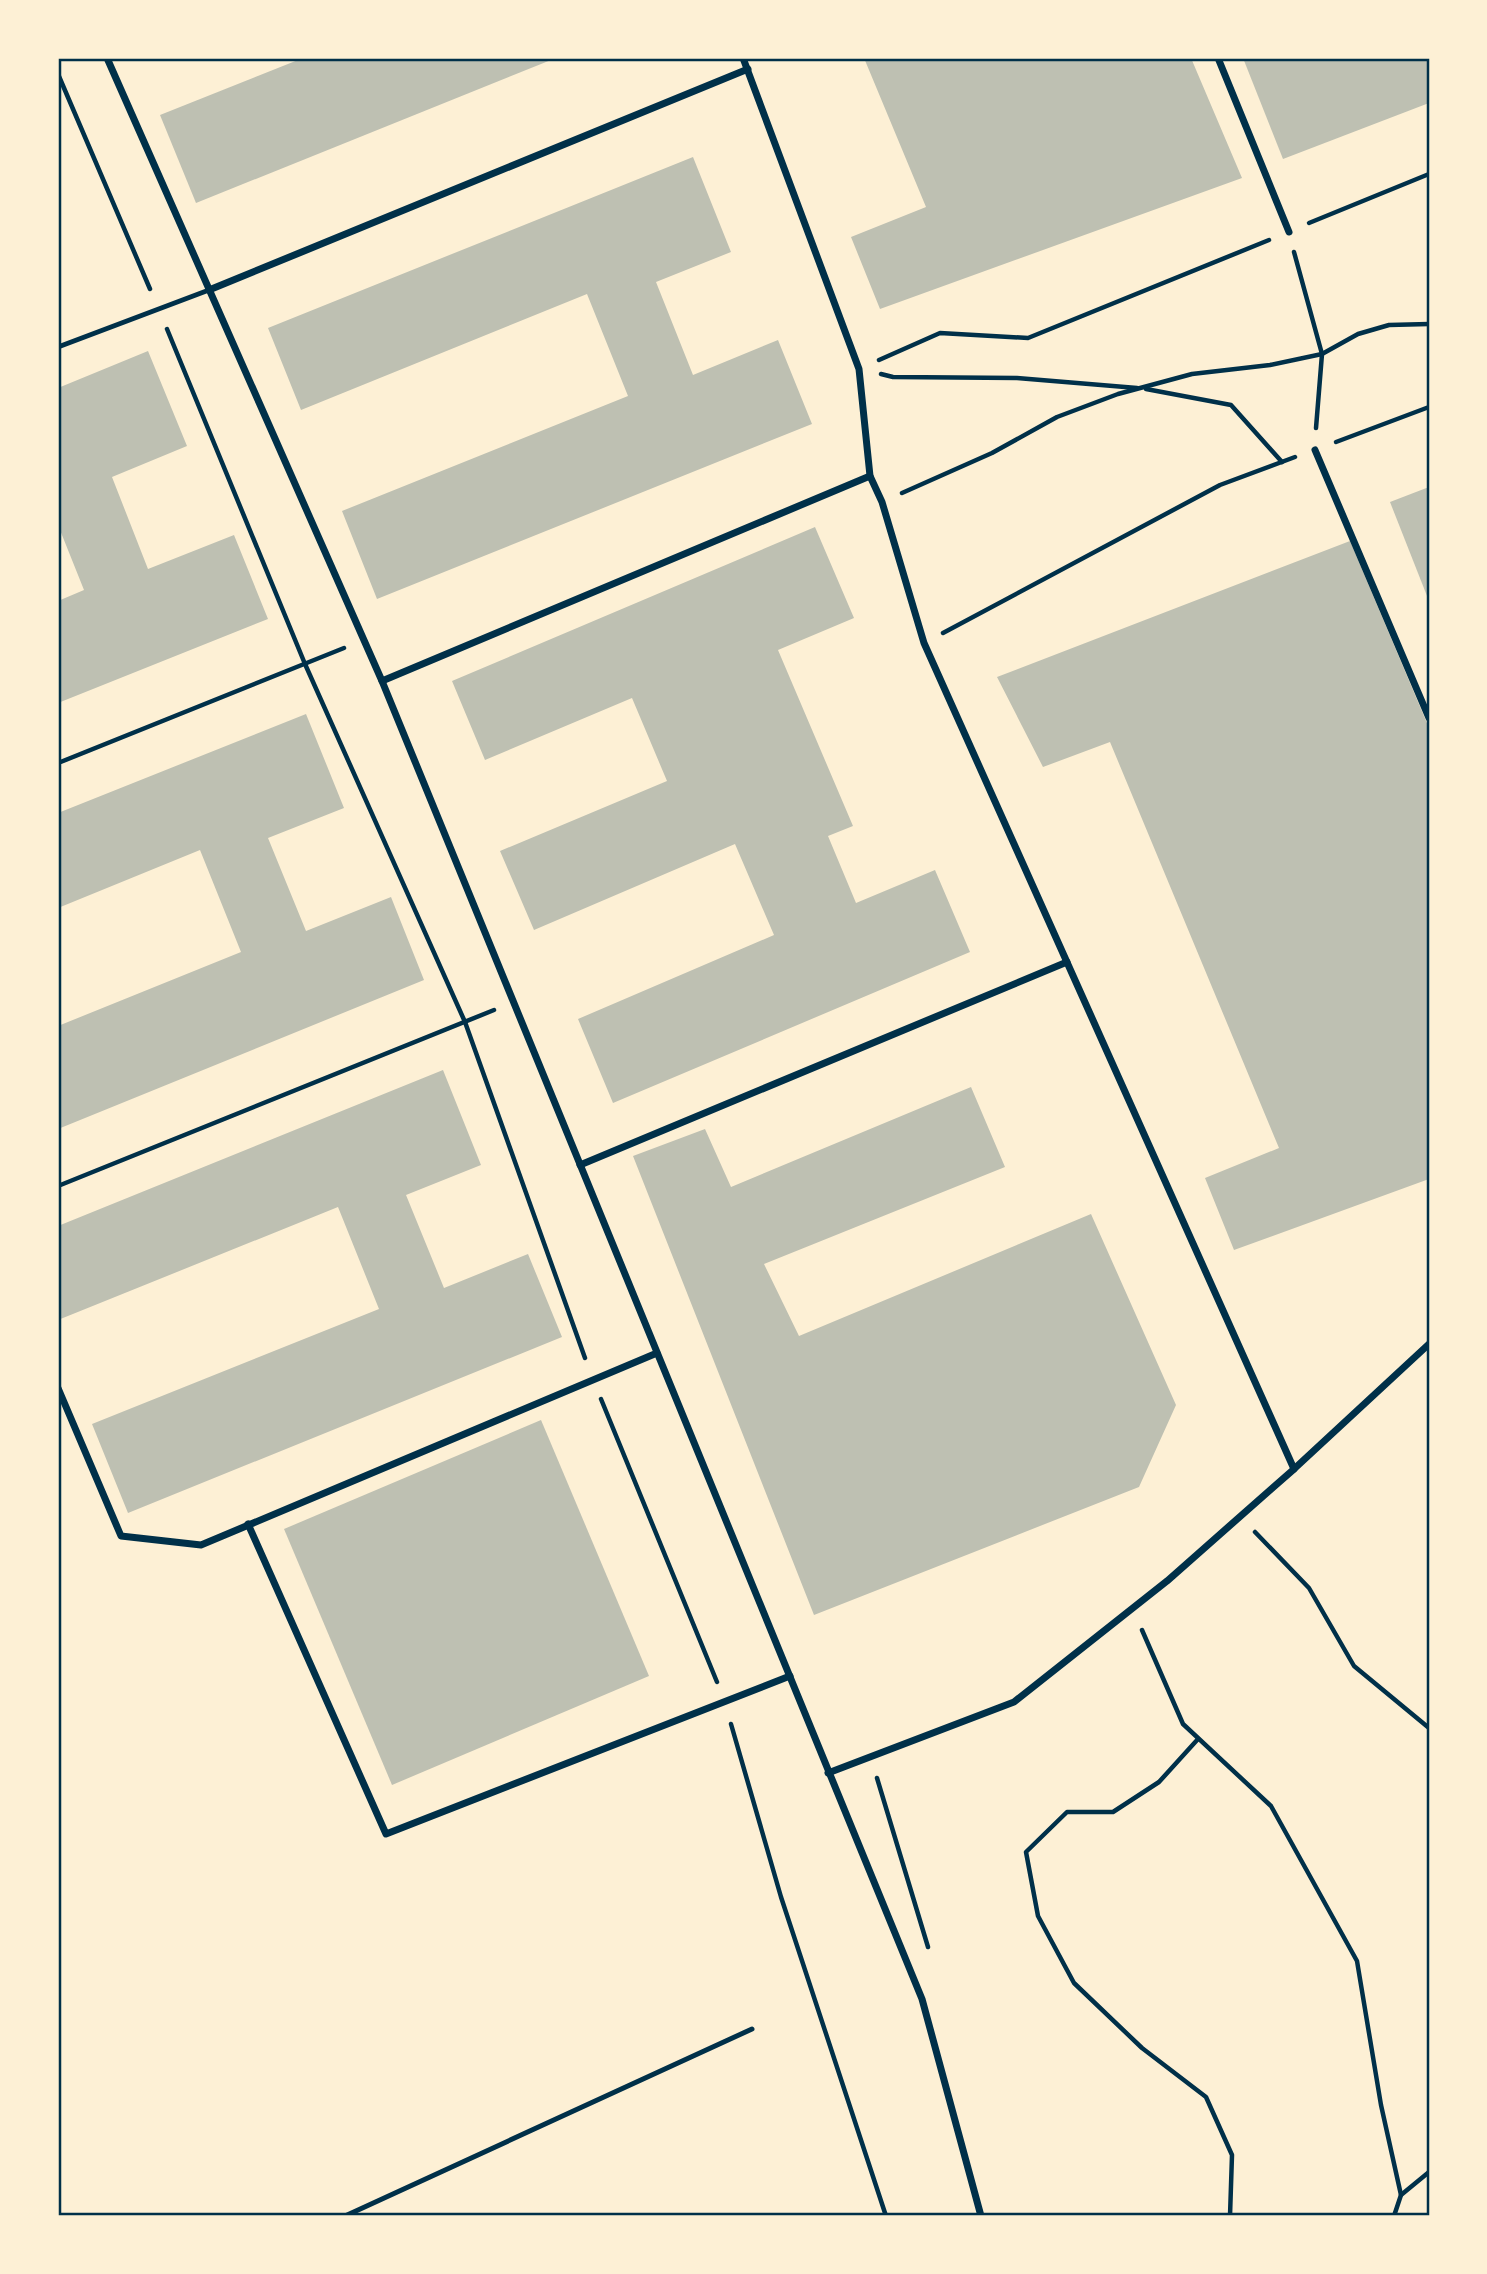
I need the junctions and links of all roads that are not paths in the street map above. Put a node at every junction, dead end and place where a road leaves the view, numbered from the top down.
1 (107, 58) edge
2 (743, 58) edge
3 (1218, 58) edge
4 (748, 69) junction
5 (1289, 232) road end
6 (209, 290) junction
7 (58, 346) edge
8 (1315, 450) road end
9 (870, 476) junction
10 (382, 681) junction
11 (1429, 718) edge
12 (1067, 962) junction
13 (580, 1165) junction
14 (1429, 1344) edge
15 (657, 1353) junction
16 (58, 1388) edge
17 (1294, 1469) junction
18 (248, 1524) junction
19 (790, 1676) junction
20 (828, 1773) junction
21 (752, 2029) dead end
22 (345, 2216) edge
23 (981, 2216) edge

1 - 6 street
2 - 4 street
3 - 5 street
4 - 6 street
4 - 9 street
6 - 7 lane
6 - 10 street
8 - 11 street
9 - 10 street
9 - 12 street
10 - 13 street
12 - 13 street
12 - 17 street
13 - 15 street
14 - 17 street
15 - 18 street
15 - 19 street
16 - 18 street
17 - 20 street
18 - 19 street
19 - 20 street
20 - 23 street
21 - 22 lane

